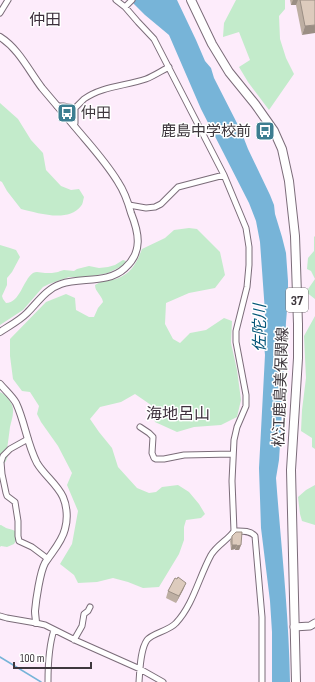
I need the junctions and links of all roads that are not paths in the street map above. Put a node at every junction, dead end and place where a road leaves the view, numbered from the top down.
1 (8, 0) edge
2 (116, 0) edge
3 (191, 0) edge
4 (131, 1) edge
5 (125, 7) junction
6 (0, 13) edge
7 (0, 37) edge
8 (168, 67) junction
9 (57, 106) junction
10 (75, 108) junction
11 (74, 126) junction
12 (224, 175) junction
13 (129, 205) junction
14 (0, 332) edge
15 (0, 384) edge
16 (140, 427) dead end
17 (28, 439) junction
18 (233, 454) junction
19 (234, 530) junction
20 (48, 559) junction
21 (90, 607) dead end
22 (0, 616) edge
23 (36, 623) junction
24 (315, 623) edge
25 (294, 627) junction
26 (54, 630) junction
27 (74, 640) junction
28 (140, 669) junction
29 (48, 682) edge
30 (139, 682) edge
31 (163, 682) edge
32 (262, 682) edge
33 (296, 682) edge

1 - 6 street
2 - 5 street
3 - 25 main road, 松江鹿島美保関線 / 37
4 - 5 street
5 - 8 street
7 - 9 street
8 - 10 street
8 - 12 street
9 - 10 street
9 - 11 street
10 - 11 street
11 - 13 street
12 - 13 street
12 - 18 street
13 - 14 street
15 - 17 street
16 - 18 street
17 - 20 street
17 - 20 street
18 - 19 street
19 - 28 street
19 - 32 street
20 - 23 street
21 - 27 street
22 - 23 street
23 - 26 street
24 - 25 main road
25 - 33 main road, 松江鹿島美保関線 / 37
26 - 27 street
26 - 29 street
27 - 28 street
28 - 30 street
28 - 31 street

